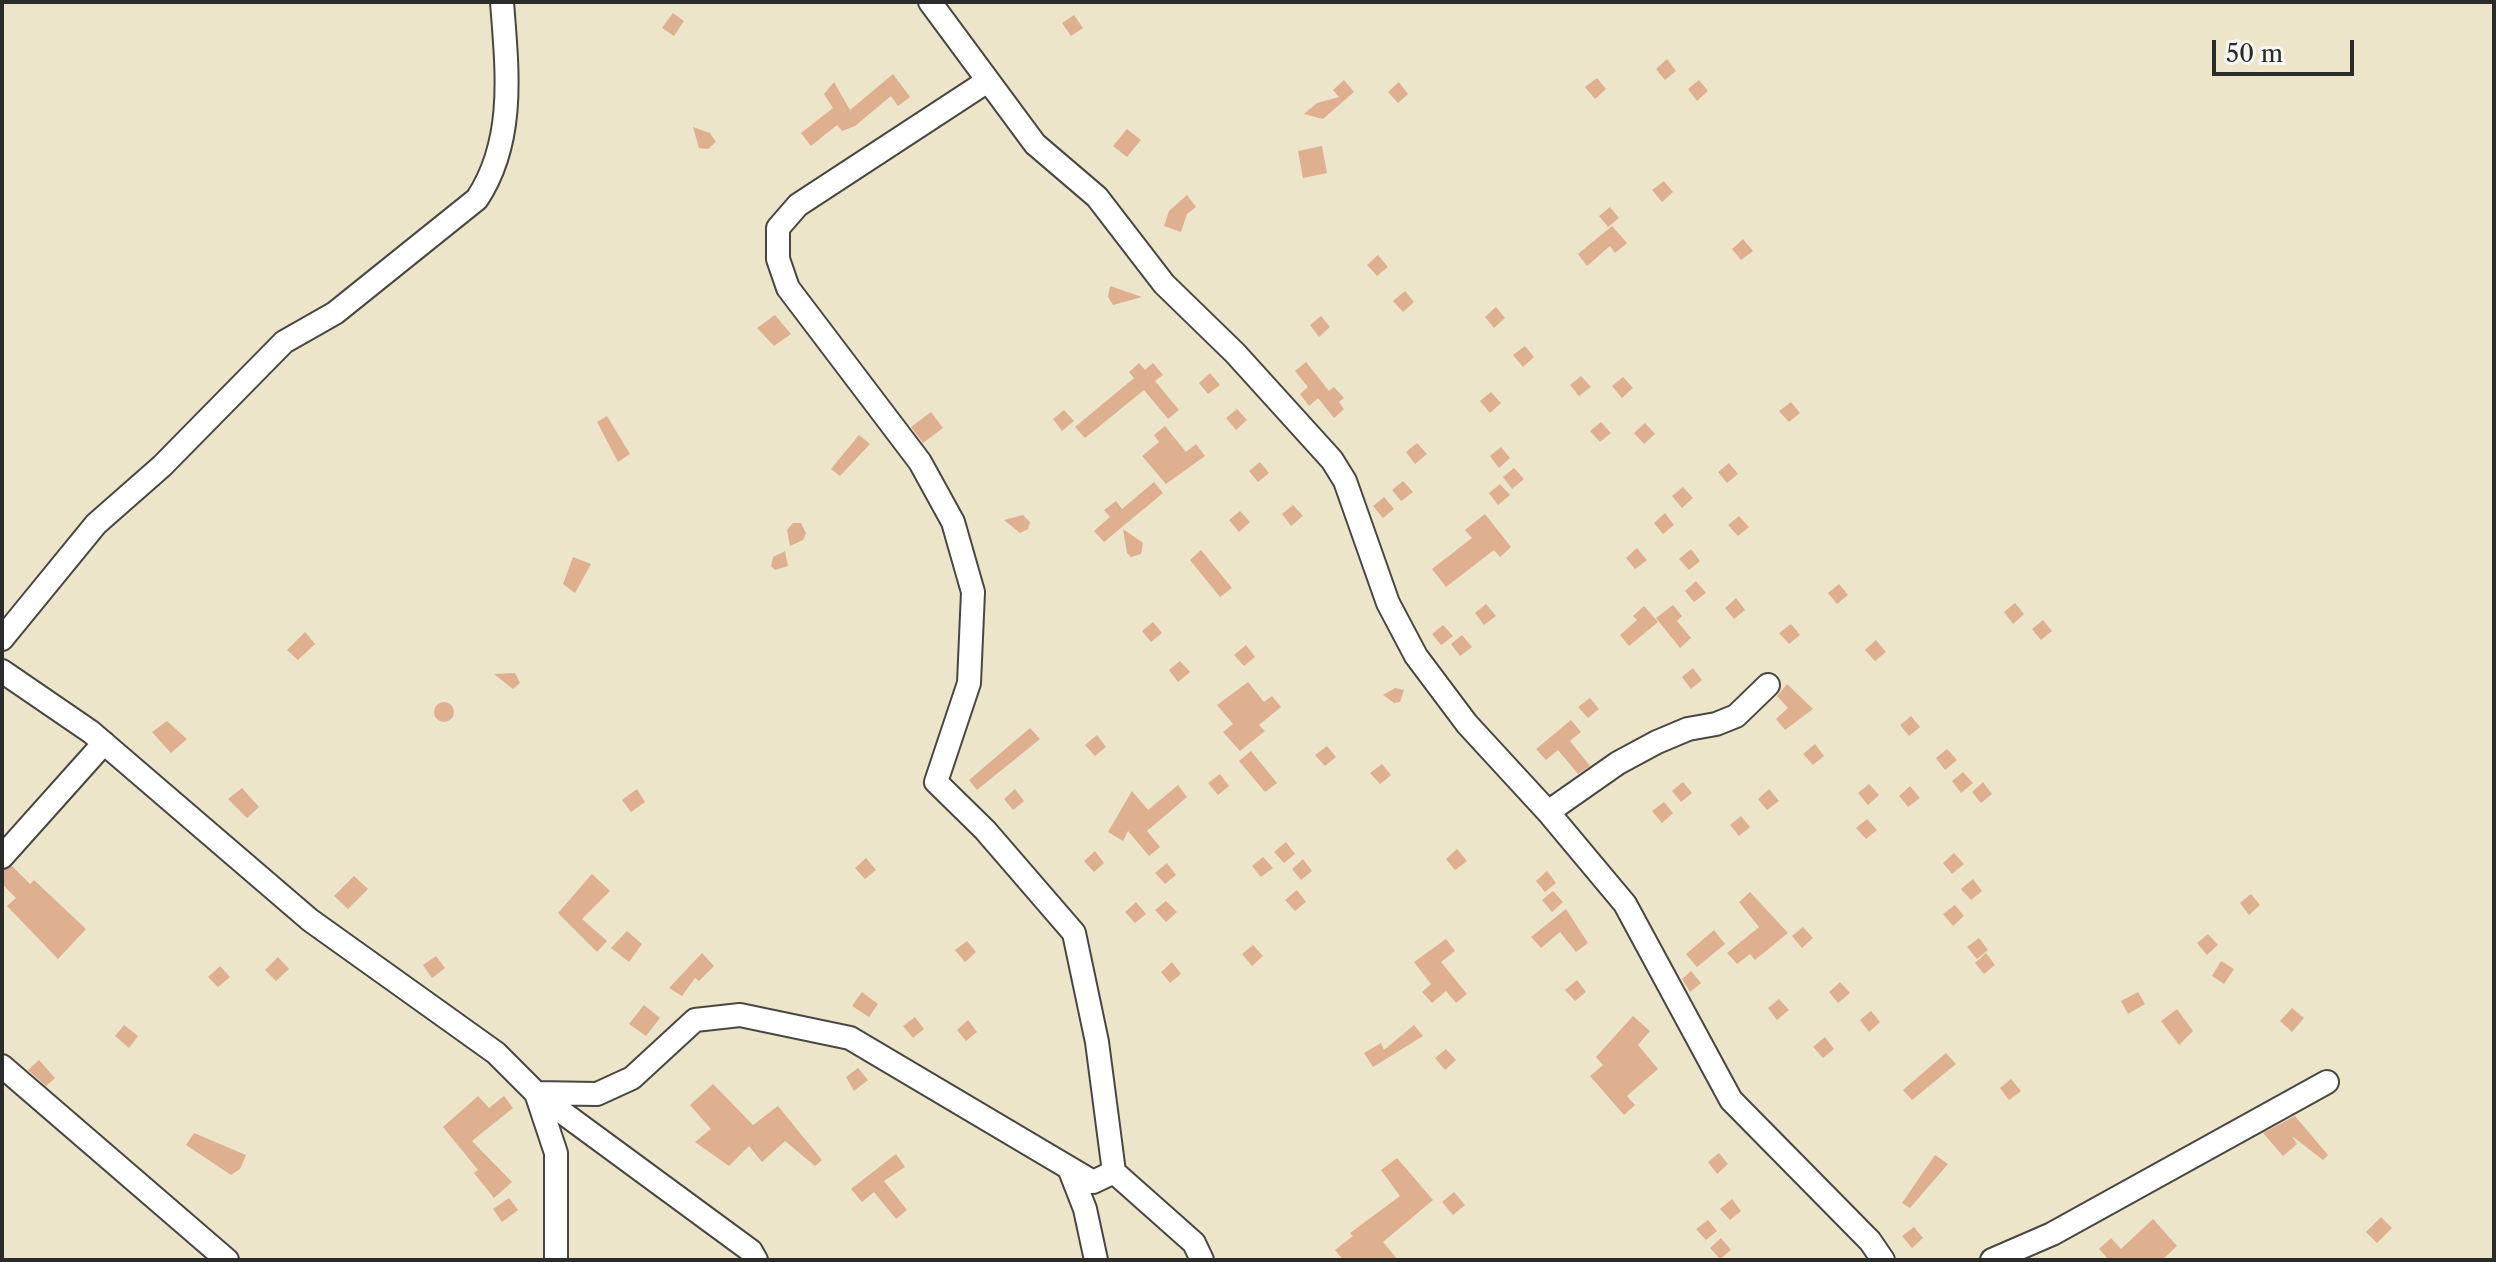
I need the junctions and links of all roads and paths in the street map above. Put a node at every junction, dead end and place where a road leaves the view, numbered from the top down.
1 (502, 2) edge
2 (930, 2) edge
3 (986, 82) junction
4 (2, 639) edge
5 (2, 671) edge
6 (1768, 685) dead end
7 (104, 743) junction
8 (1548, 812) junction
9 (2, 857) edge
10 (2, 1066) edge
11 (2327, 1082) dead end
12 (536, 1093) junction
13 (1069, 1168) junction
14 (1114, 1172) junction
15 (227, 1260) edge
16 (556, 1260) edge
17 (756, 1260) edge
18 (1096, 1260) edge
19 (1202, 1260) edge
20 (1883, 1260) edge
21 (1992, 1260) edge

1 - 4 street
2 - 3 street
3 - 8 street
3 - 14 street
5 - 7 street
6 - 8 street
7 - 9 street
7 - 12 street
8 - 20 street
10 - 15 street
11 - 21 street
12 - 13 street
12 - 16 street
12 - 17 street
13 - 14 street
13 - 18 street
14 - 19 street

